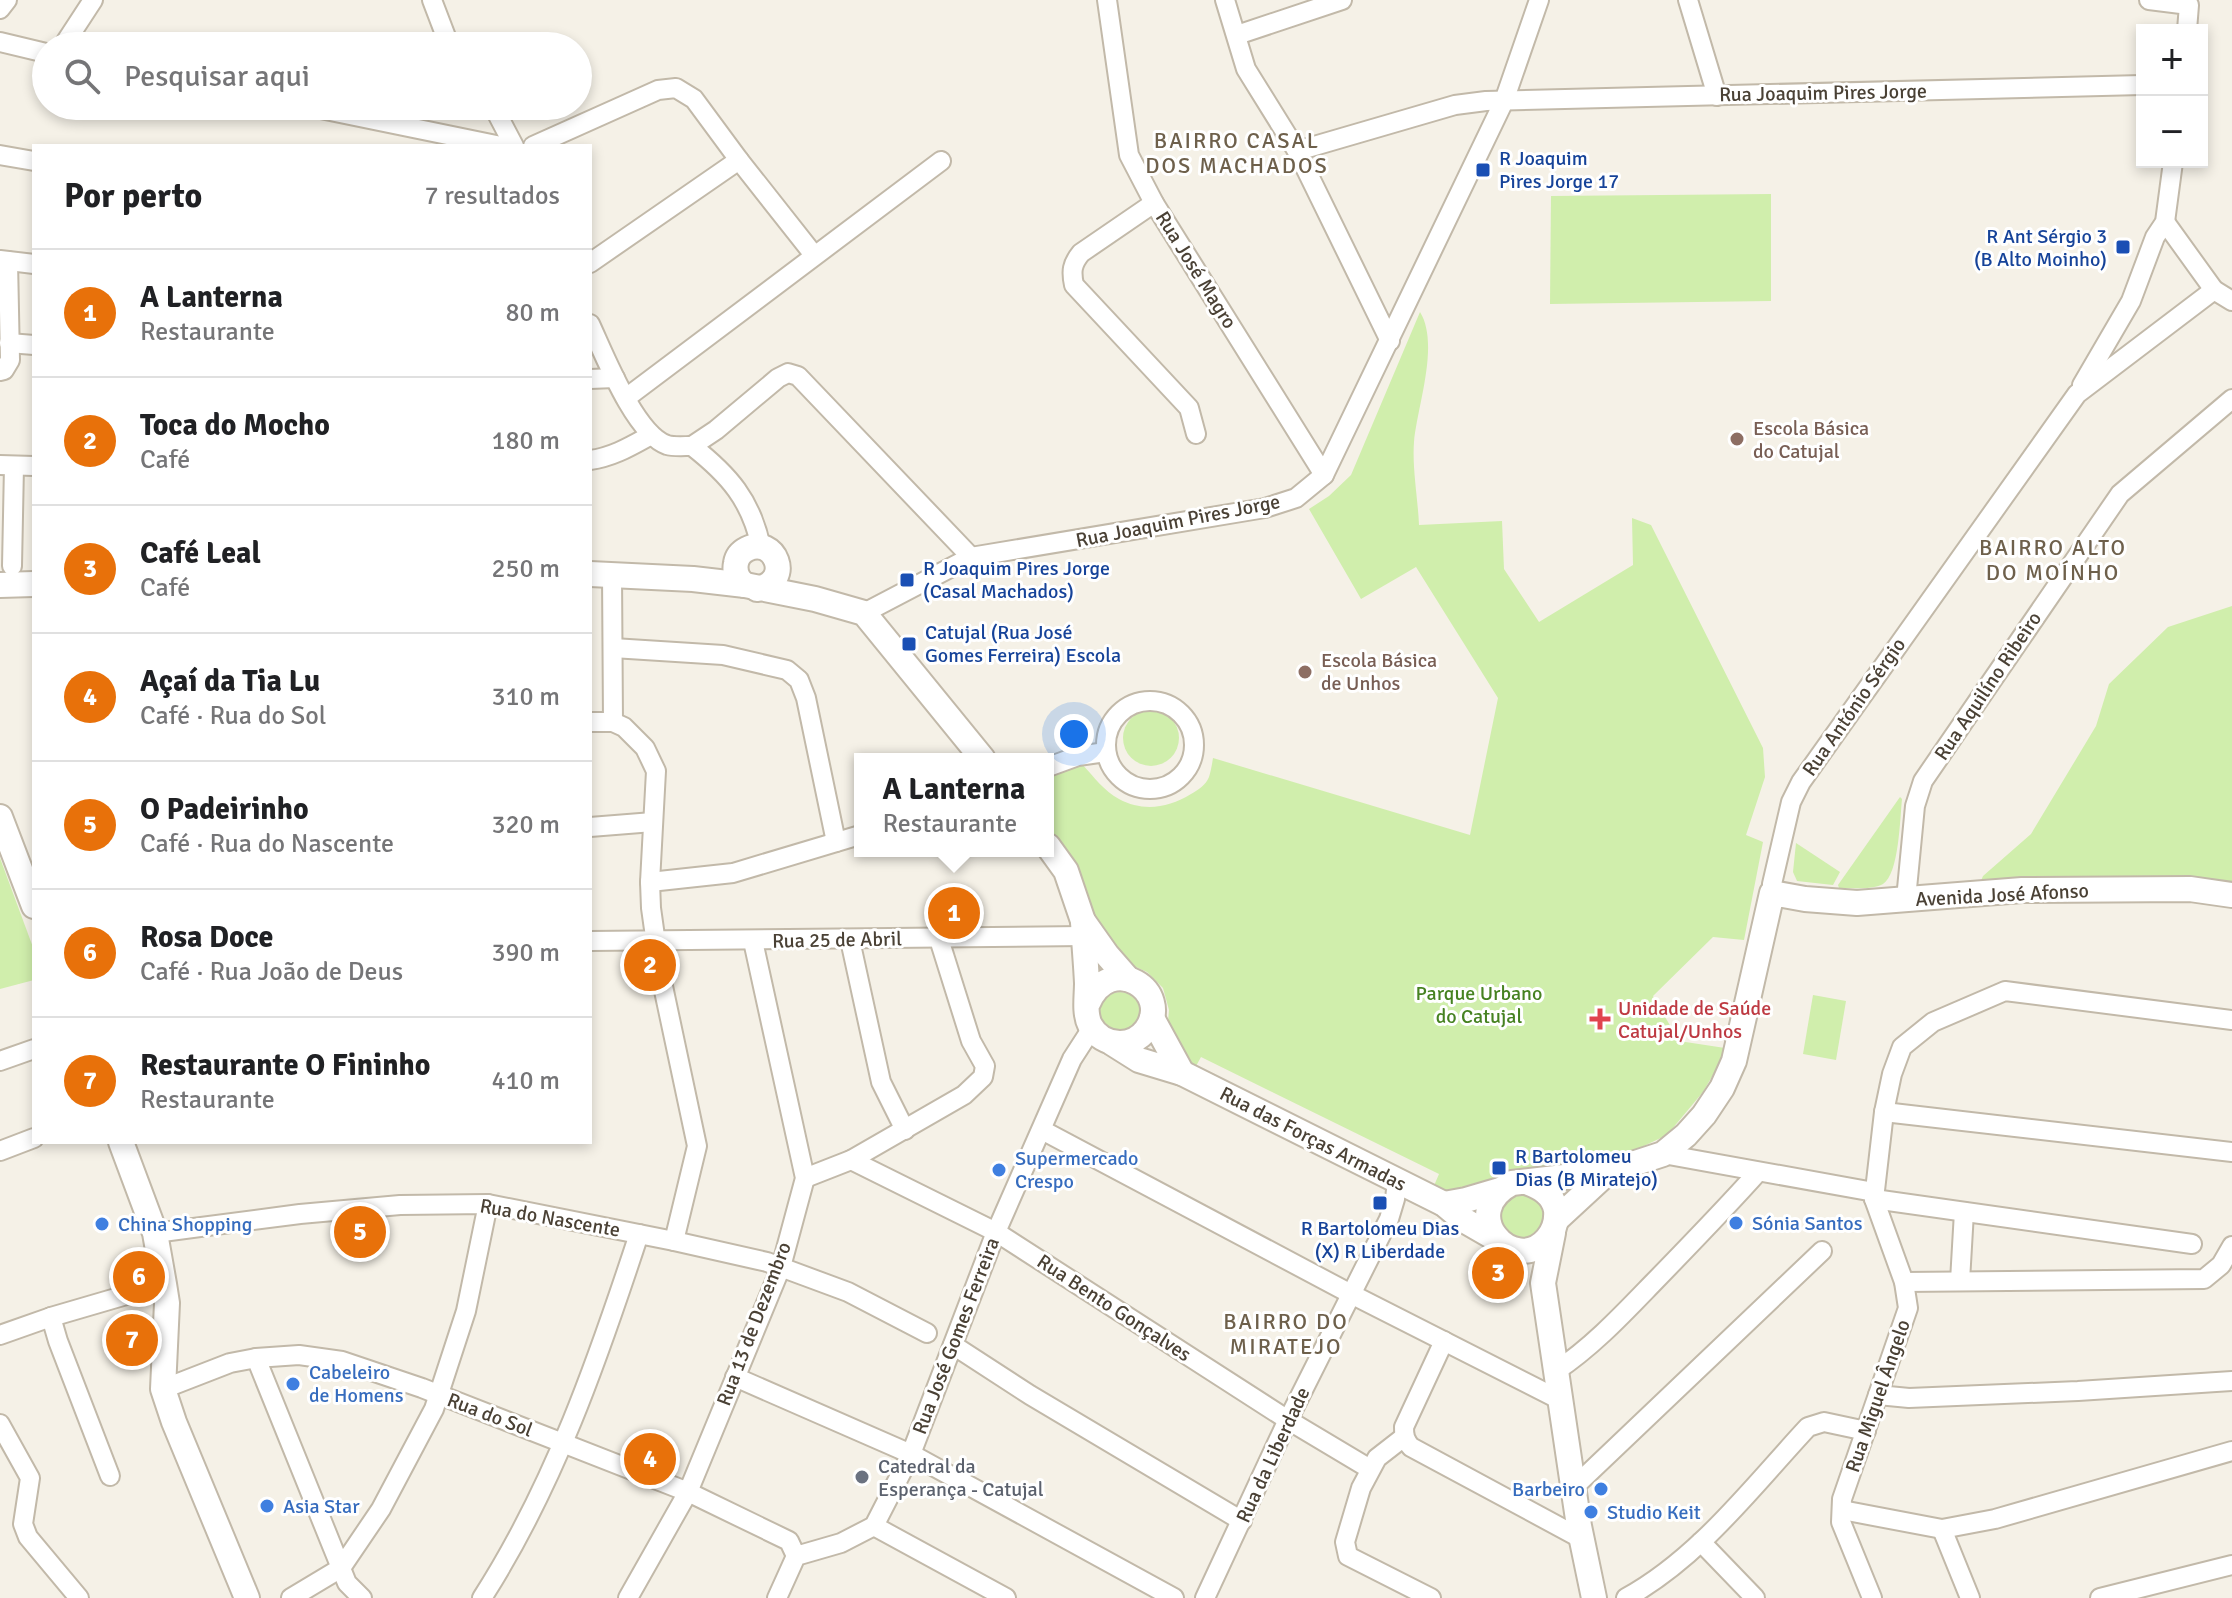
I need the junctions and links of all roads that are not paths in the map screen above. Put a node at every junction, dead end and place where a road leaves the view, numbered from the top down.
1 (7, 0) edge
2 (93, 0) edge
3 (432, 0) edge
4 (1107, 0) edge
5 (1225, 0) edge
6 (1342, 0) edge
7 (1539, 0) edge
8 (1688, 0) edge
9 (2149, 0) edge
10 (0, 9) edge
11 (2187, 24) edge
12 (72, 32) edge
13 (444, 32) edge
14 (1237, 35) junction
15 (0, 42) edge
16 (32, 50) edge
17 (2136, 85) edge
18 (1717, 96) junction
19 (1504, 101) junction
20 (374, 120) edge
21 (500, 120) edge
22 (591, 120) edge
23 (592, 120) edge
24 (491, 144) edge
25 (513, 144) edge
26 (537, 144) edge
27 (1297, 151) junction
28 (0, 155) edge
29 (739, 160) junction
30 (32, 161) edge
31 (941, 161) dead end
32 (2172, 168) edge
33 (1154, 203) junction
34 (2165, 222) junction
35 (814, 255) junction
36 (4, 260) edge
37 (592, 262) edge
38 (32, 264) edge
39 (2214, 290) junction
40 (2232, 301) edge
41 (592, 328) edge
42 (1390, 341) junction
43 (9, 343) junction
44 (32, 345) edge
45 (0, 371) edge
46 (615, 378) junction
47 (592, 379) edge
48 (2077, 394) junction
49 (626, 398) junction
50 (2232, 399) edge
51 (1196, 434) dead end
52 (651, 435) junction
53 (692, 446) junction
54 (592, 460) edge
55 (7, 465) edge
56 (32, 466) edge
57 (1324, 475) junction
58 (761, 547) junction
59 (971, 557) junction
60 (778, 569) junction
61 (601, 574) edge
62 (6, 576) edge
63 (746, 579) junction
64 (32, 583) edge
65 (815, 599) junction
66 (864, 613) junction
67 (613, 648) junction
68 (592, 722) edge
69 (613, 722) junction
70 (1106, 752) junction
71 (978, 753) edge
72 (1054, 765) edge
73 (0, 817) edge
74 (653, 822) junction
75 (592, 827) edge
76 (854, 837) edge
77 (836, 842) junction
78 (1054, 854) edge
79 (650, 882) junction
80 (1772, 893) junction
81 (2232, 895) edge
82 (1906, 899) junction
83 (32, 901) edge
84 (1084, 929) junction
85 (939, 939) junction
86 (850, 940) junction
87 (592, 941) edge
88 (657, 941) junction
89 (753, 941) junction
90 (1128, 979) junction
91 (1088, 1003) junction
92 (1152, 1018) junction
93 (2232, 1020) edge
94 (1092, 1028) junction
95 (1112, 1043) junction
96 (32, 1050) edge
97 (0, 1061) edge
98 (1182, 1073) junction
99 (1884, 1112) junction
100 (905, 1130) junction
101 (1042, 1130) junction
102 (32, 1139) edge
103 (122, 1144) edge
104 (0, 1151) edge
105 (2232, 1152) edge
106 (1663, 1154) junction
107 (851, 1160) junction
108 (1608, 1172) junction
109 (1758, 1172) junction
110 (805, 1178) junction
111 (1397, 1181) junction
112 (1526, 1182) junction
113 (1500, 1190) junction
114 (1874, 1196) junction
115 (488, 1204) junction
116 (1444, 1204) junction
117 (1964, 1212) junction
118 (1554, 1226) junction
119 (996, 1232) junction
120 (155, 1233) junction
121 (639, 1234) junction
122 (1495, 1238) junction
123 (674, 1241) junction
124 (2192, 1244) dead end
125 (2232, 1246) edge
126 (1518, 1251) junction
127 (1822, 1251) dead end
128 (781, 1267) junction
129 (1960, 1281) junction
130 (1904, 1282) junction
131 (1543, 1283) junction
132 (164, 1284) junction
133 (1351, 1294) junction
134 (51, 1317) junction
135 (927, 1333) dead end
136 (0, 1335) edge
137 (1444, 1341) junction
138 (953, 1345) junction
139 (256, 1358) junction
140 (1556, 1371) junction
141 (735, 1377) junction
142 (2232, 1381) edge
143 (163, 1389) junction
144 (439, 1395) junction
145 (1878, 1395) junction
146 (1560, 1400) junction
147 (1288, 1420) junction
148 (0, 1424) edge
149 (1866, 1431) junction
150 (1404, 1437) junction
151 (562, 1443) junction
152 (2232, 1451) edge
153 (911, 1454) junction
154 (1370, 1469) junction
155 (110, 1476) dead end
156 (1573, 1488) junction
157 (688, 1492) junction
158 (1842, 1510) junction
159 (1242, 1521) junction
160 (874, 1526) junction
161 (1942, 1529) junction
162 (1582, 1539) junction
163 (1701, 1542) junction
164 (796, 1556) junction
165 (2232, 1565) edge
166 (341, 1568) junction
167 (79, 1598) edge
168 (247, 1598) edge
169 (291, 1598) edge
170 (362, 1598) edge
171 (482, 1598) edge
172 (628, 1598) edge
173 (777, 1598) edge
174 (1006, 1598) edge
175 (1174, 1598) edge
176 (1205, 1598) edge
177 (1431, 1598) edge
178 (1594, 1598) edge
179 (1626, 1598) edge
180 (1755, 1598) edge
181 (1872, 1598) edge
182 (1970, 1598) edge
183 (2100, 1598) edge

1 - 10 street
2 - 12 street
3 - 13 street
4 - 33 street, Rua José Magro
5 - 14 street
6 - 14 street
7 - 19 street, Rua Joaquim Pires Jorge
8 - 18 street
9 - 11 street
14 - 27 street
15 - 16 street
17 - 18 street, Rua Joaquim Pires Jorge
18 - 19 street, Rua Joaquim Pires Jorge
19 - 27 street
19 - 42 street, Rua Joaquim Pires Jorge
20 - 24 street
21 - 25 street
22 - 26 street
23 - 29 street
27 - 42 street
28 - 30 street
29 - 35 street
29 - 37 street
31 - 35 street
32 - 34 street
33 - 51 street
33 - 57 street, Rua José Magro
34 - 39 street
34 - 48 street
35 - 49 street
36 - 38 street
36 - 43 street
39 - 40 street
39 - 48 street, Rua António Sérgio
41 - 46 street
42 - 57 street, Rua Joaquim Pires Jorge
43 - 44 street
43 - 45 street
46 - 47 street
46 - 49 street
48 - 80 street, Rua António Sérgio
49 - 52 street
50 - 82 street, Rua Aquilíno Ribeiro
52 - 53 street
52 - 54 street
53 - 58 street
53 - 59 street
55 - 56 street
55 - 62 street
57 - 59 street, Rua Joaquim Pires Jorge
58 - 60 street
58 - 63 street
59 - 66 street, Rua Joaquim Pires Jorge
60 - 63 street
60 - 65 street
61 - 63 street
61 - 67 street
62 - 64 street
63 - 65 street
65 - 66 street
66 - 71 street
67 - 69 street
67 - 77 street
68 - 69 street
69 - 74 street
70 - 70 street
70 - 72 street
73 - 83 street
74 - 75 street
74 - 79 street
76 - 77 street
77 - 79 street
78 - 84 street
79 - 88 street
80 - 82 street, Avenida José Afonso
80 - 106 street, Rua António Sérgio
81 - 82 street, Avenida José Afonso
84 - 85 street, Rua 25 de Abril
84 - 90 street
84 - 91 street
85 - 86 street, Rua 25 de Abril
85 - 100 street
86 - 89 street, Rua 25 de Abril
86 - 100 street
87 - 88 street, Rua 25 de Abril
88 - 89 street, Rua 25 de Abril
88 - 123 street
89 - 110 street, Rua 13 de Dezembro
90 - 91 street
90 - 92 street
91 - 94 street
92 - 95 street
92 - 98 street
93 - 99 street
94 - 95 street
94 - 101 street, Rua José Gomes Ferreira
95 - 98 street, Rua das Forças Armadas
96 - 97 street
98 - 111 street, Rua das Forças Armadas
99 - 105 street
99 - 114 street
100 - 107 street
101 - 119 street, Rua José Gomes Ferreira
101 - 133 street
102 - 104 street
103 - 120 street
106 - 108 street, Rua António Sérgio
106 - 109 street
107 - 110 street
107 - 119 street, Rua Bento Gonçalves
108 - 112 street, Rua António Sérgio
108 - 118 street, Rua António Sérgio
109 - 114 street
109 - 140 street
110 - 128 street, Rua 13 de Dezembro
111 - 116 street, Rua das Forças Armadas
111 - 133 street, Rua da Liberdade
112 - 113 street
112 - 118 street
113 - 116 street
113 - 122 street
114 - 117 street
114 - 130 street, Rua Miguel Ângelo
115 - 120 street, Rua do Nascente
115 - 121 street, Rua do Nascente
115 - 144 street
116 - 122 street, Rua das Forças Armadas
117 - 124 street
117 - 129 street
118 - 126 street
118 - 131 street
119 - 138 street, Rua José Gomes Ferreira
119 - 147 street, Rua Bento Gonçalves
120 - 132 street
121 - 123 street, Rua do Nascente
121 - 151 street
122 - 126 street
123 - 128 street, Rua do Nascente
125 - 129 street
126 - 131 street
127 - 156 street
128 - 135 street, Rua do Nascente
128 - 141 street, Rua 13 de Dezembro
129 - 130 street
130 - 145 street, Rua Miguel Ângelo
131 - 140 street
132 - 134 street
132 - 143 street
133 - 137 street
133 - 147 street, Rua da Liberdade
134 - 136 street
134 - 155 street
137 - 146 street
137 - 150 street
138 - 153 street, Rua José Gomes Ferreira
138 - 159 street
139 - 143 street, Rua do Sol
139 - 144 street, Rua do Sol
139 - 166 street
140 - 146 street
141 - 153 street
141 - 157 street, Rua 13 de Dezembro
142 - 145 street
143 - 168 street
144 - 151 street, Rua do Sol
144 - 166 street
145 - 149 street, Rua Miguel Ângelo
146 - 156 street
147 - 154 street, Rua Bento Gonçalves
147 - 159 street, Rua da Liberdade
148 - 167 street
149 - 158 street, Rua Miguel Ângelo
149 - 163 street
150 - 154 street
150 - 162 street
151 - 157 street, Rua do Sol
151 - 171 street
152 - 161 street
153 - 160 street, Rua José Gomes Ferreira
153 - 175 street
154 - 177 street
156 - 162 street
157 - 164 street, Rua do Sol
157 - 172 street, Rua 13 de Dezembro
158 - 161 street
158 - 181 street, Rua Miguel Ângelo
159 - 176 street, Rua da Liberdade
160 - 164 street
160 - 174 street
161 - 182 street
162 - 178 street
163 - 179 street
163 - 180 street
164 - 173 street
165 - 183 street
166 - 169 street
166 - 170 street

